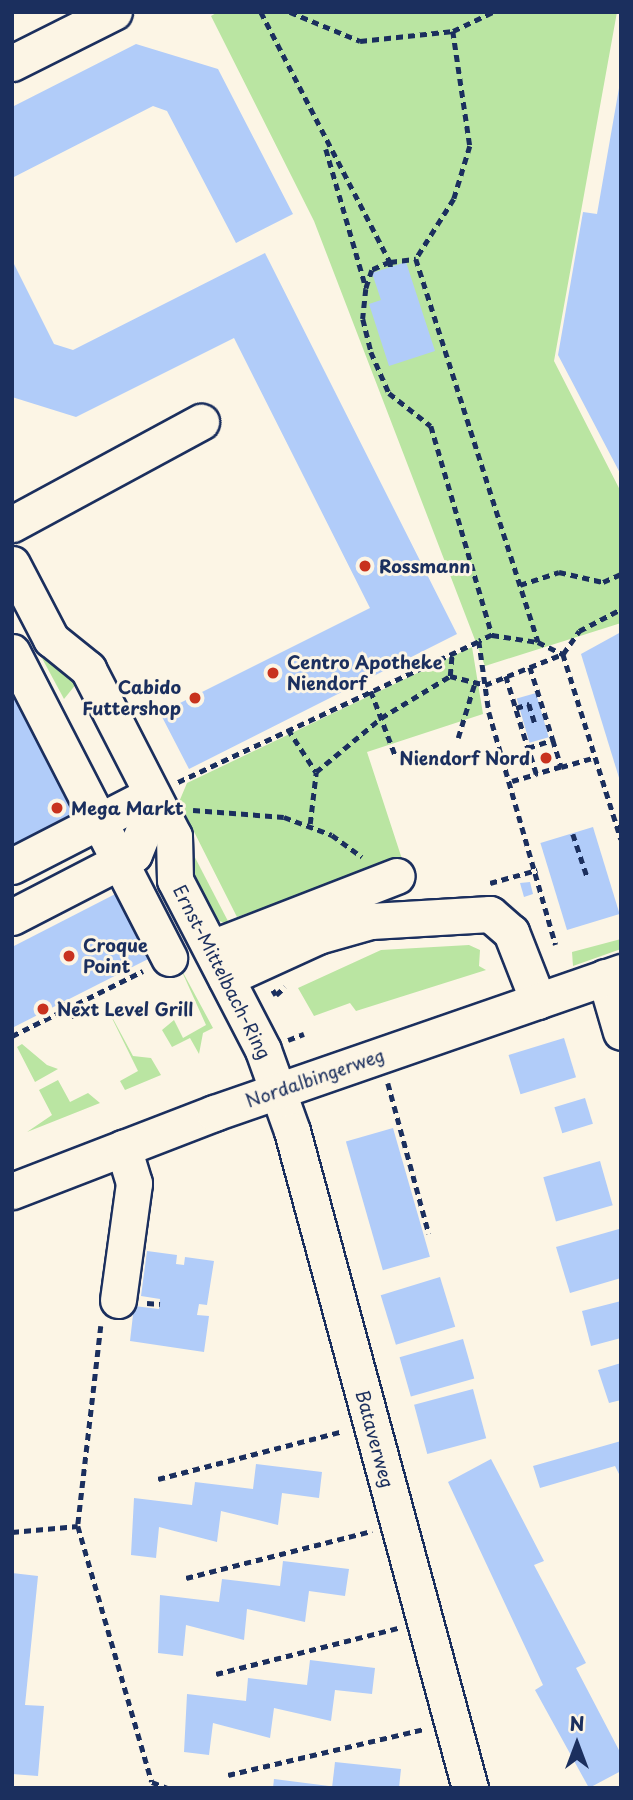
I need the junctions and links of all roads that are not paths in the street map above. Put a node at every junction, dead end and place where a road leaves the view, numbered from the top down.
1 (114, 12) edge
2 (12, 63) edge
3 (201, 422) dead end
4 (12, 524) edge
5 (12, 564) edge
6 (12, 652) edge
7 (134, 825) junction
8 (12, 866) edge
9 (394, 877) road end
10 (12, 917) edge
11 (169, 958) road end
12 (218, 963) junction
13 (613, 975) edge
14 (538, 1001) junction
15 (621, 1032) edge
16 (278, 1090) junction
17 (123, 1148) junction
18 (12, 1191) edge
19 (111, 1307) road end
20 (470, 1788) edge

1 - 2 street
3 - 4 street
5 - 7 street, Ernst-Mittelbach-Ring
6 - 7 street
7 - 8 street
7 - 10 street
7 - 11 street
7 - 12 street, Ernst-Mittelbach-Ring
9 - 12 street
12 - 14 street
12 - 16 street, Ernst-Mittelbach-Ring
13 - 14 street, Nordalbingerweg
13 - 15 street
14 - 16 street, Nordalbingerweg
16 - 17 street, Nordalbingerweg
16 - 20 street, Bataverweg
17 - 18 street, Nordalbingerweg
17 - 19 street

